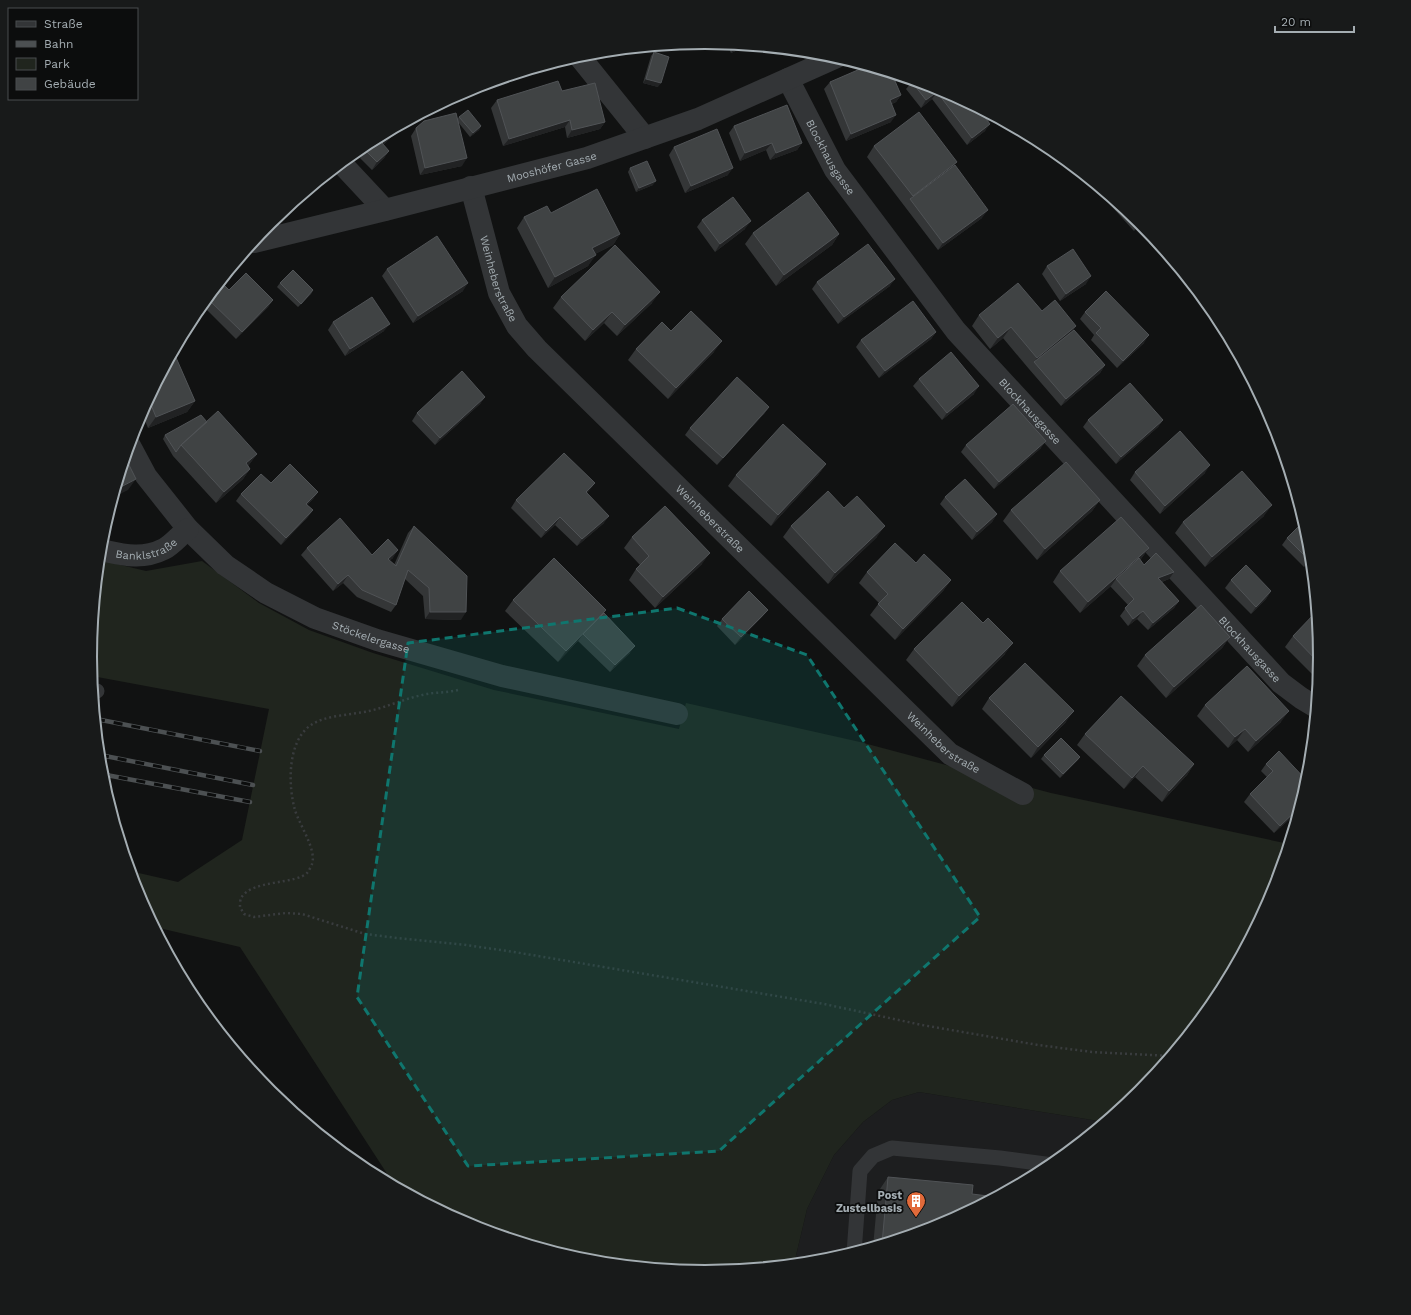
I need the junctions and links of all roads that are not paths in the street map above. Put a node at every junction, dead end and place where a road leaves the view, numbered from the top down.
1 (584, 62) edge
2 (827, 62) edge
3 (788, 79) junction
4 (645, 138) junction
5 (345, 168) edge
6 (471, 187) junction
7 (385, 210) junction
8 (263, 240) edge
9 (133, 452) edge
10 (188, 529) junction
11 (107, 551) edge
12 (1312, 705) edge
13 (677, 714) dead end
14 (1023, 794) dead end
15 (1035, 1169) edge
16 (854, 1247) edge

1 - 4 street
2 - 3 street, Mooshöfer Gasse
3 - 4 street, Mooshöfer Gasse
3 - 12 street, Blockhausgasse
4 - 6 street, Mooshöfer Gasse
5 - 7 street
6 - 7 street, Mooshöfer Gasse
6 - 14 street, Weinheberstraße
7 - 8 street, Mooshöfer Gasse
9 - 10 street, Stöckelergasse
10 - 11 street, Banklstraße
10 - 13 street, Stöckelergasse
15 - 16 lane

